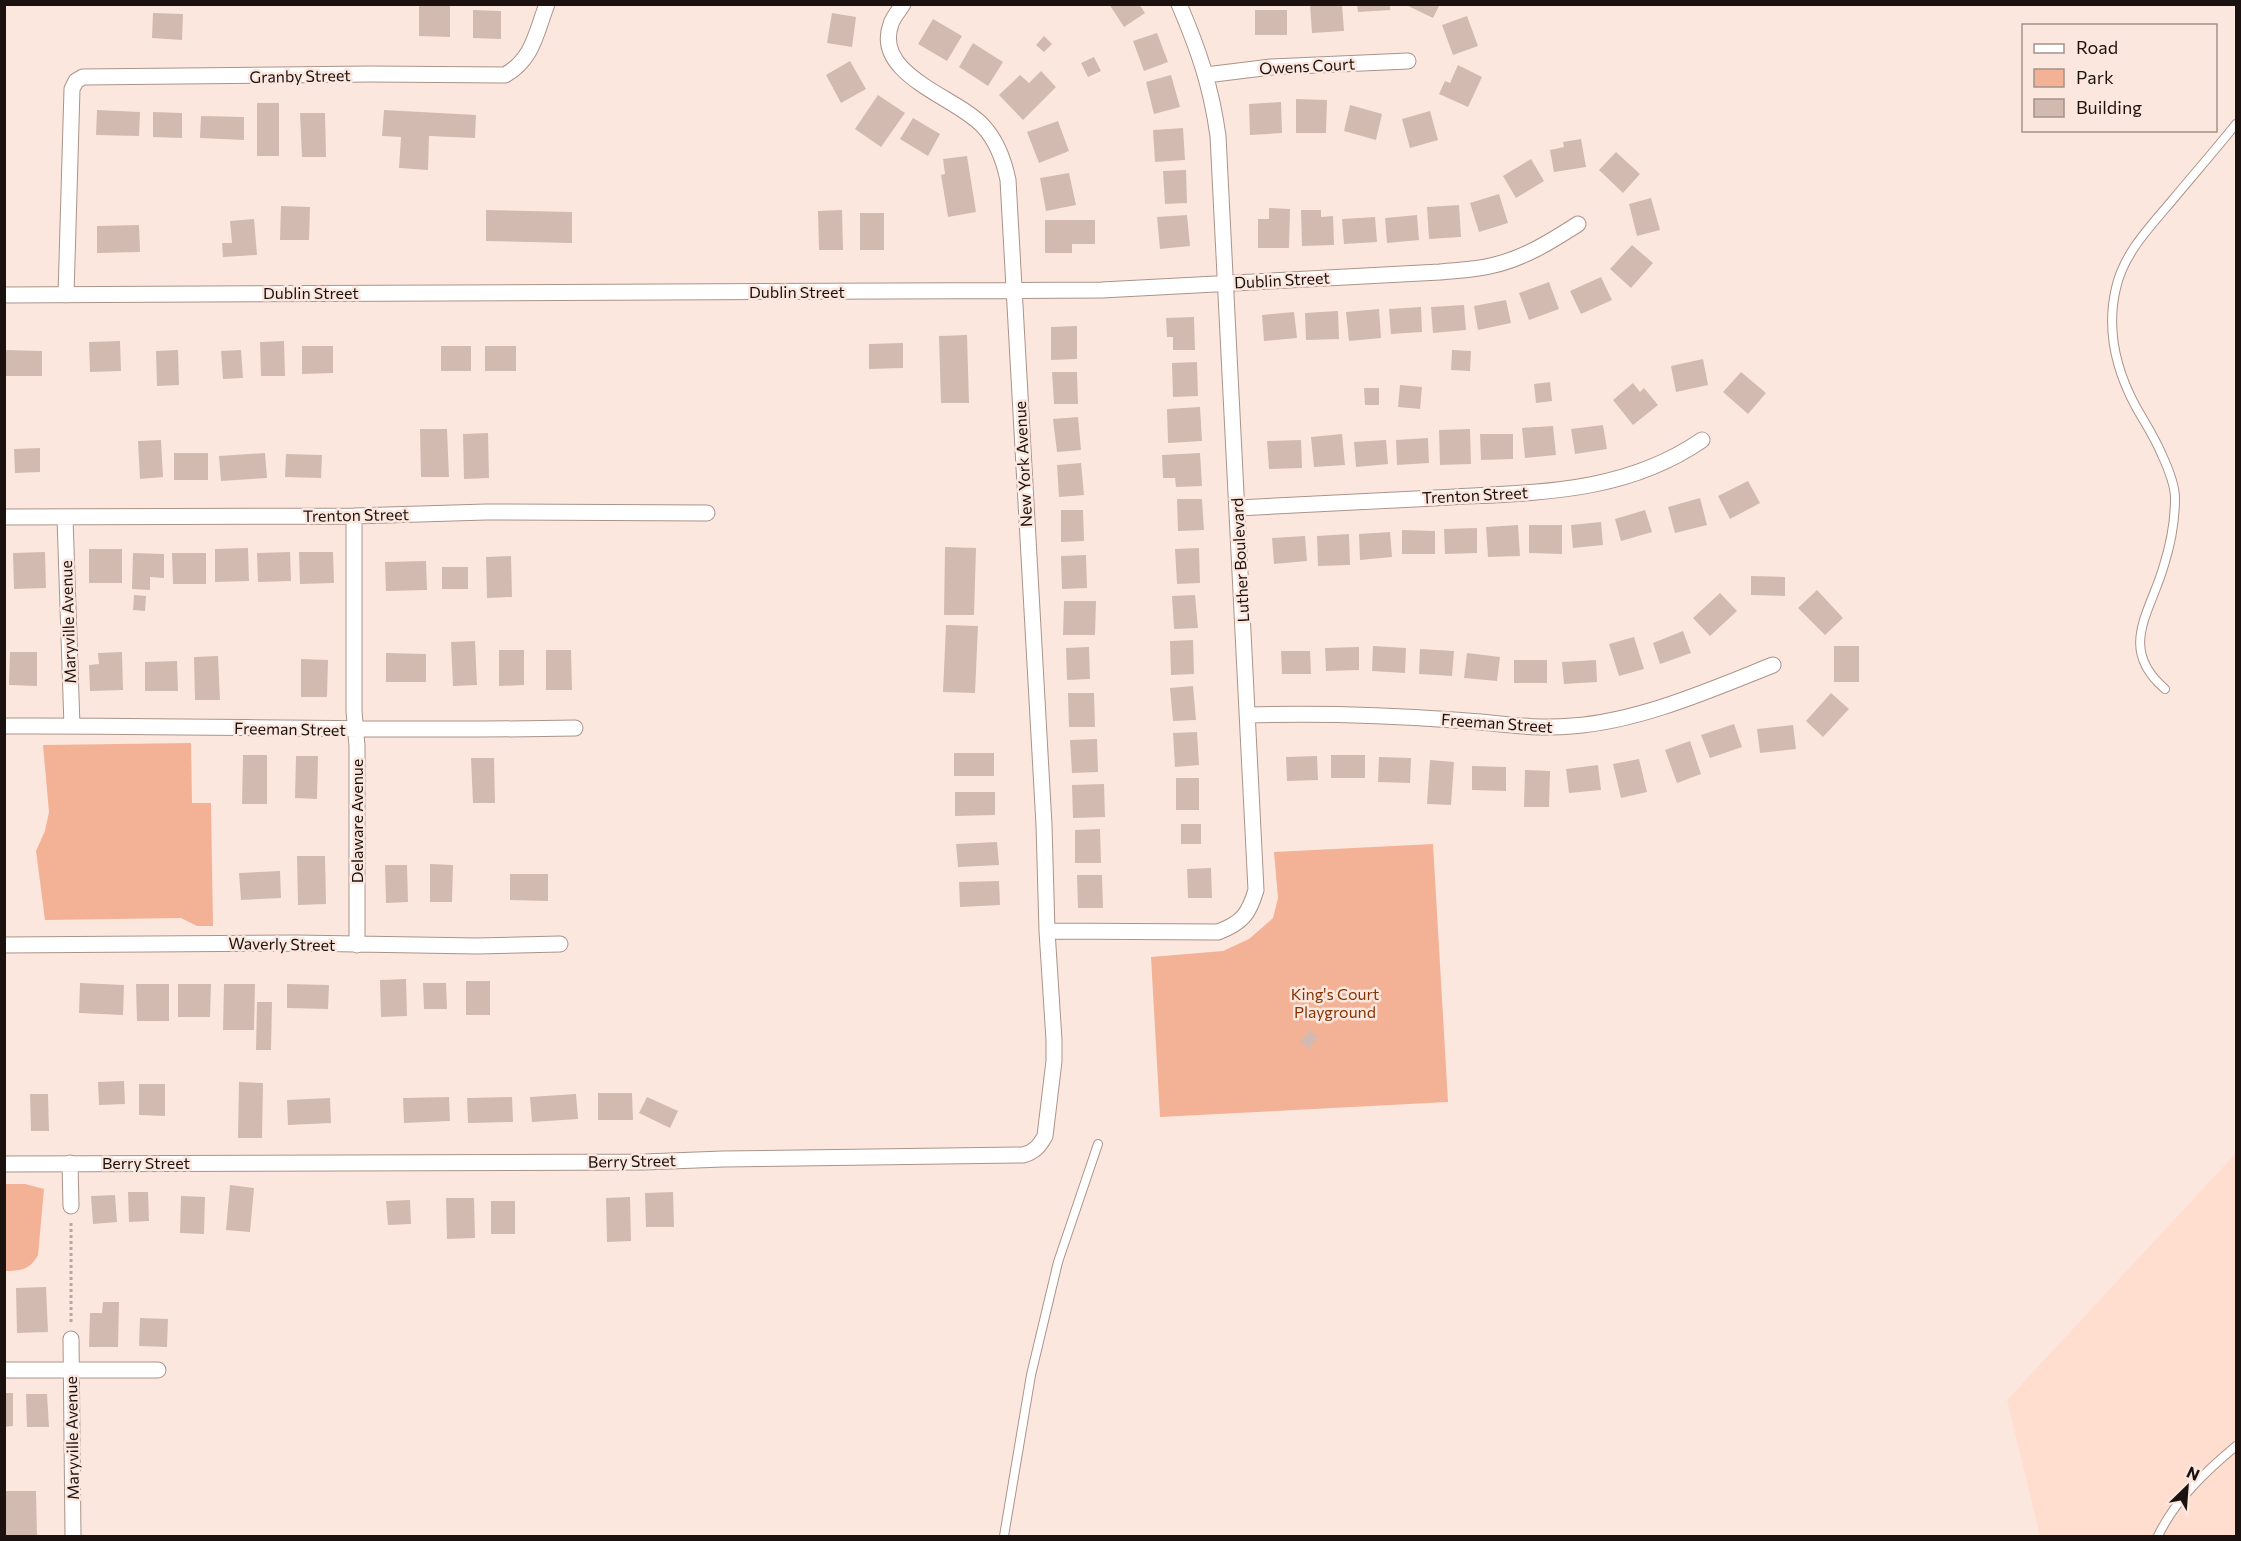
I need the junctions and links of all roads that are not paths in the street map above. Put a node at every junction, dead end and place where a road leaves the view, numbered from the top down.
1 (547, 4) edge
2 (903, 4) edge
3 (1179, 4) edge
4 (1408, 62) dead end
5 (1206, 75) junction
6 (2236, 124) edge
7 (1578, 224) dead end
8 (1224, 282) junction
9 (1015, 291) junction
10 (4, 295) edge
11 (66, 295) junction
12 (1702, 440) dead end
13 (1237, 508) junction
14 (707, 513) dead end
15 (354, 516) junction
16 (4, 517) edge
17 (65, 518) junction
18 (1773, 664) dead end
19 (2165, 689) dead end
20 (1248, 716) junction
21 (4, 726) edge
22 (72, 726) junction
23 (575, 728) dead end
24 (355, 730) junction
25 (1047, 931) junction
26 (560, 944) dead end
27 (4, 945) edge
28 (357, 945) junction
29 (1098, 1144) dead end
30 (4, 1164) edge
31 (70, 1164) junction
32 (71, 1206) road end
33 (71, 1339) road end
34 (72, 1369) junction
35 (4, 1370) edge
36 (158, 1370) dead end
37 (2236, 1446) edge
38 (73, 1536) edge
39 (1004, 1536) edge
40 (2158, 1536) edge

1 - 11 street, Granby Street
2 - 9 street, New York Avenue
3 - 5 street, Luther Boulevard
4 - 5 street, Owens Court
5 - 8 street, Luther Boulevard
6 - 19 lane
7 - 8 street, Dublin Street
8 - 9 street, Dublin Street
8 - 13 street, Luther Boulevard
9 - 11 street, Dublin Street
9 - 25 street, New York Avenue
10 - 11 street, Dublin Street
12 - 13 street, Trenton Street
13 - 20 street, Luther Boulevard
14 - 15 street, Trenton Street
15 - 17 street, Trenton Street
15 - 24 street, Delaware Avenue
16 - 17 street, Trenton Street
17 - 22 street, Maryville Avenue
18 - 20 street, Freeman Street
20 - 25 street, Luther Boulevard
21 - 22 street, Freeman Street
22 - 24 street, Freeman Street
23 - 24 street, Freeman Street
24 - 28 street, Delaware Avenue
25 - 31 street, Berry Street
26 - 28 street, Waverly Street
27 - 28 street, Waverly Street
29 - 39 lane
30 - 31 street, Berry Street
31 - 32 street
33 - 34 street, Maryville Avenue
34 - 35 street
34 - 36 street
34 - 38 street, Maryville Avenue
37 - 40 lane

